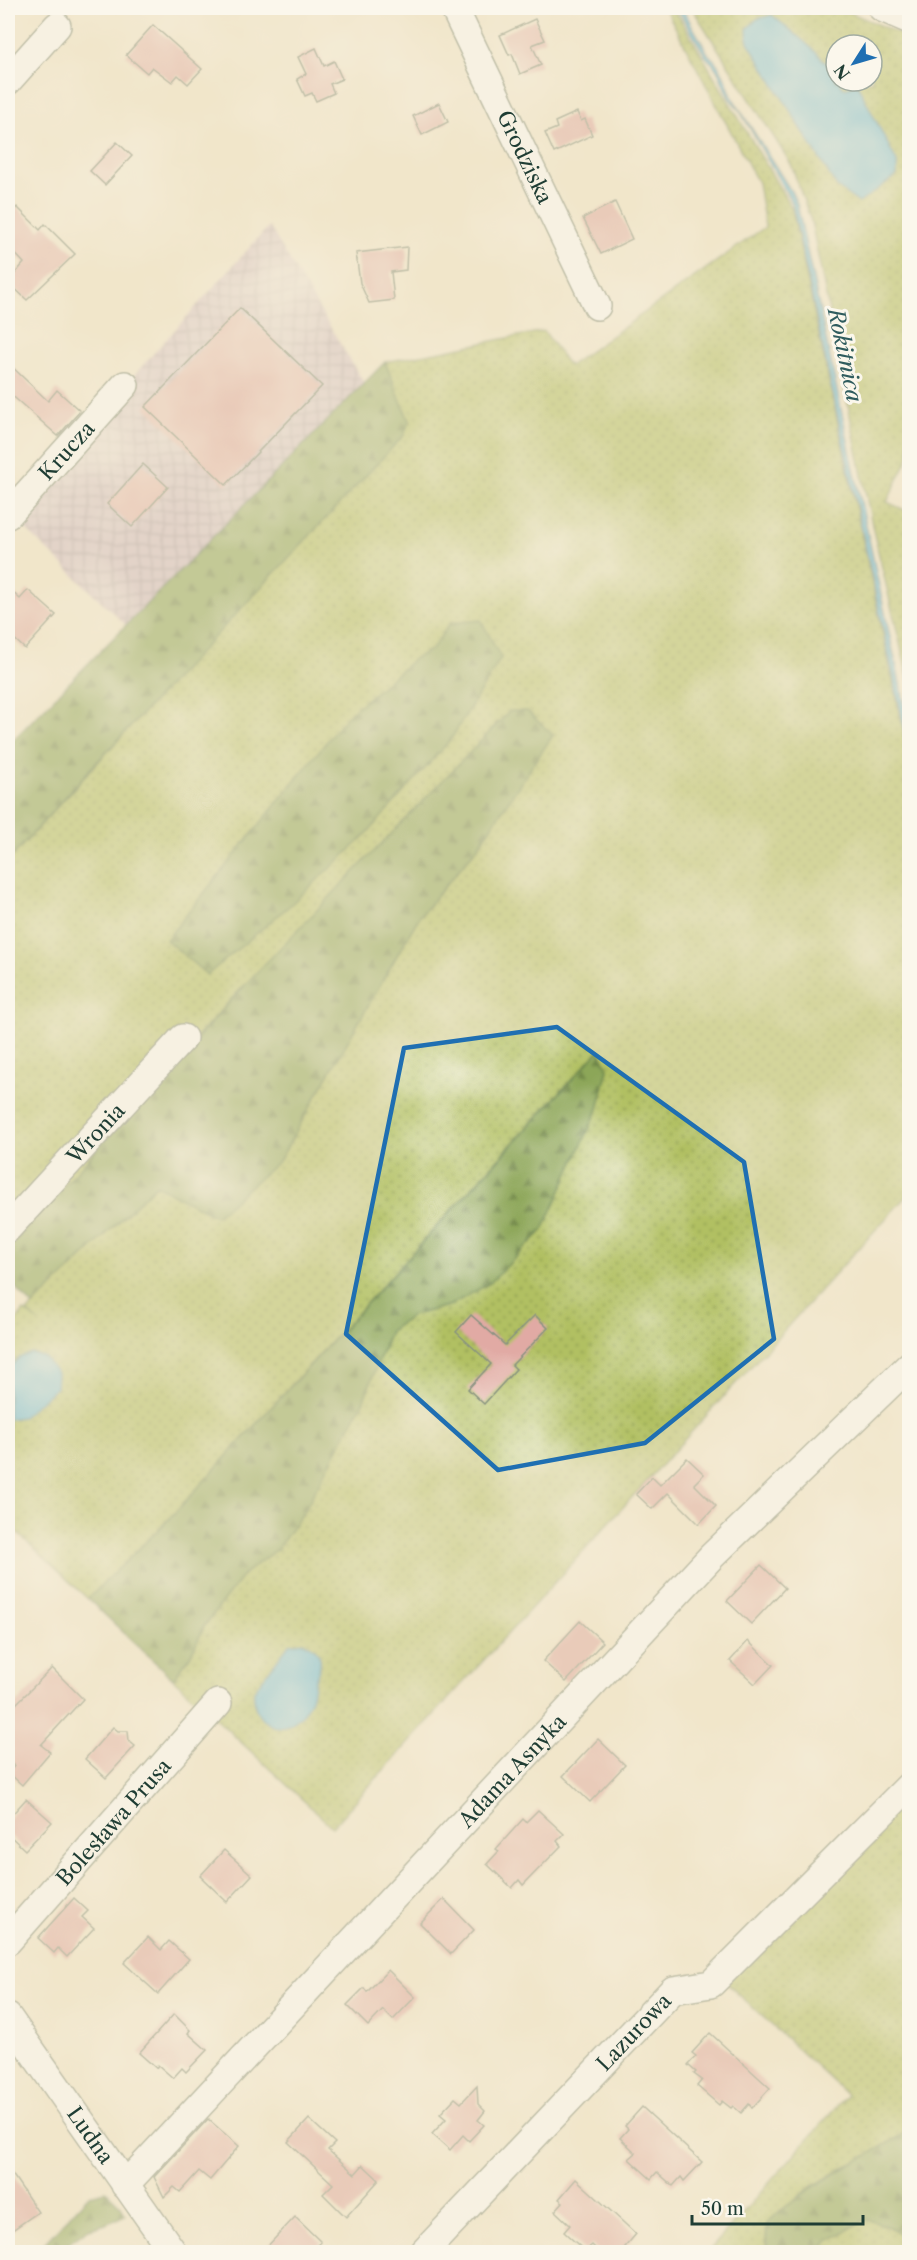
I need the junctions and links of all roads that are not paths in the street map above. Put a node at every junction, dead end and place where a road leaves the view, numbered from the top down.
1 (454, 8) edge
2 (882, 8) edge
3 (909, 20) edge
4 (57, 26) dead end
5 (8, 81) edge
6 (597, 306) dead end
7 (125, 385) dead end
8 (8, 515) edge
9 (183, 1038) dead end
10 (8, 1228) edge
11 (909, 1365) edge
12 (218, 1703) dead end
13 (909, 1785) edge
14 (8, 1941) edge
15 (10, 2027) edge
16 (125, 2185) junction
17 (173, 2253) edge
18 (424, 2253) edge

1 - 6 street, Grodziska
2 - 3 street
4 - 5 street
7 - 8 street, Krucza
9 - 10 street, Wronia
11 - 16 street, Adama Asnyka
12 - 14 street, Bolesława Prusa
13 - 18 street, Lazurowa
15 - 16 street, Ludna
16 - 17 street, Ludna

